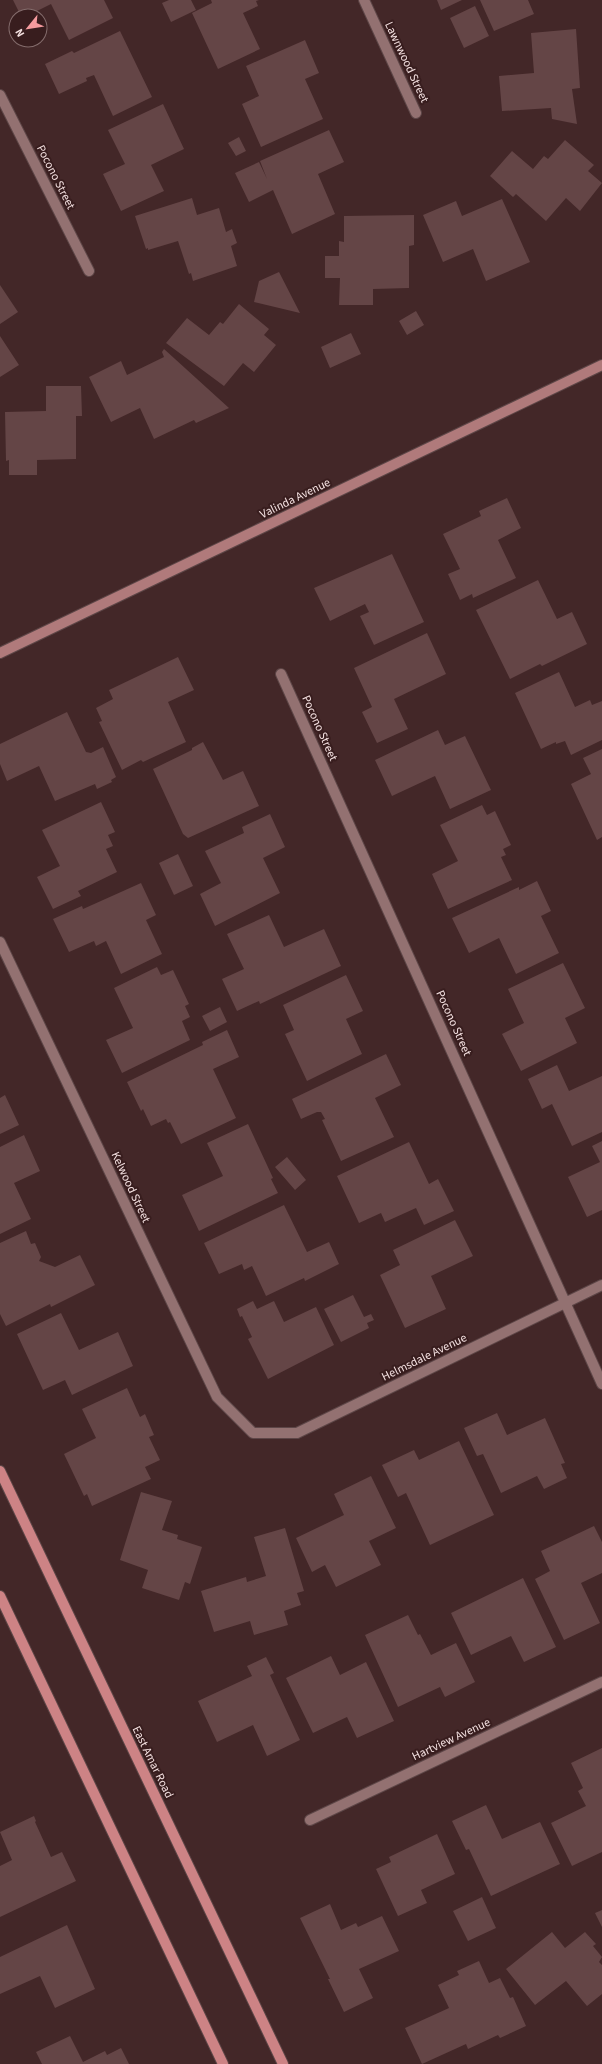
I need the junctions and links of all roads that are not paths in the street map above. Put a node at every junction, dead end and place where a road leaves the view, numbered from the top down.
1 (364, 0) edge
2 (0, 95) edge
3 (416, 113) dead end
4 (89, 271) dead end
5 (602, 365) edge
6 (0, 653) edge
7 (281, 674) dead end
8 (0, 942) edge
9 (602, 1285) edge
10 (566, 1302) junction
11 (602, 1384) edge
12 (253, 1433) joint
13 (0, 1470) edge
14 (0, 1596) edge
15 (602, 1682) edge
16 (310, 1820) dead end
17 (223, 2064) edge
18 (283, 2064) edge

1 - 3 street, Lawnwood Street
2 - 4 street, Pocono Street
5 - 6 main road, Valinda Avenue
7 - 10 street, Pocono Street
8 - 12 street, Kelwood Street
9 - 10 street, Helmsdale Avenue
10 - 11 street, Pocono Street
10 - 12 street, Helmsdale Avenue
13 - 18 main road, East Amar Road
14 - 17 main road
15 - 16 street, Hartview Avenue

